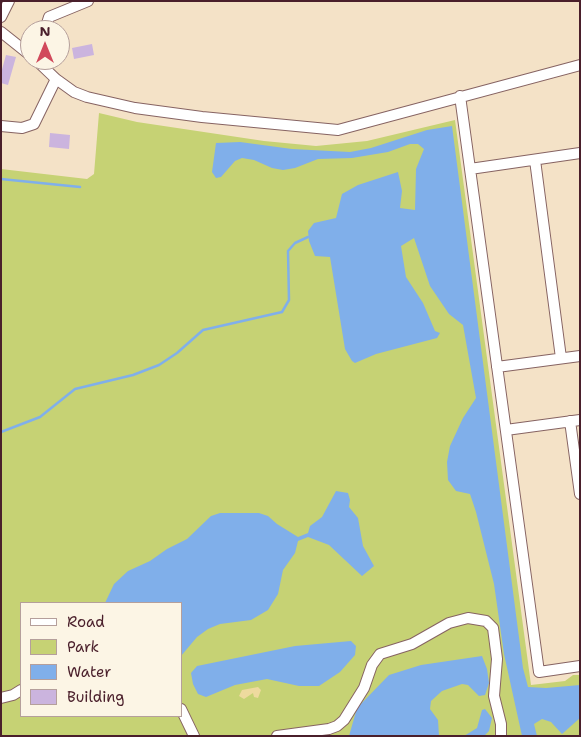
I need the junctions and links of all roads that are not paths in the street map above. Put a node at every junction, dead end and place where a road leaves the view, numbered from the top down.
1 (9, 1) edge
2 (88, 1) edge
3 (1, 17) edge
4 (48, 20) edge
5 (1, 32) edge
6 (20, 47) edge
7 (580, 65) edge
8 (47, 70) edge
9 (56, 79) junction
10 (460, 96) junction
11 (1, 126) edge
12 (580, 153) edge
13 (536, 160) junction
14 (470, 169) junction
15 (580, 356) edge
16 (562, 358) junction
17 (497, 367) junction
18 (575, 421) edge
19 (506, 430) junction
20 (580, 494) edge
21 (580, 666) edge
22 (20, 691) edge
23 (1, 698) edge
24 (182, 711) edge
25 (194, 736) edge
26 (276, 736) edge
27 (500, 736) edge

1 - 3 street
2 - 4 street
5 - 6 street
7 - 10 street
8 - 9 street
9 - 10 street
9 - 11 street
10 - 14 street
12 - 13 street
13 - 14 street
13 - 16 street
14 - 17 street
15 - 16 street
16 - 17 street
17 - 19 street
18 - 19 street
18 - 20 street
19 - 21 street
22 - 23 street
24 - 25 street
26 - 27 street

